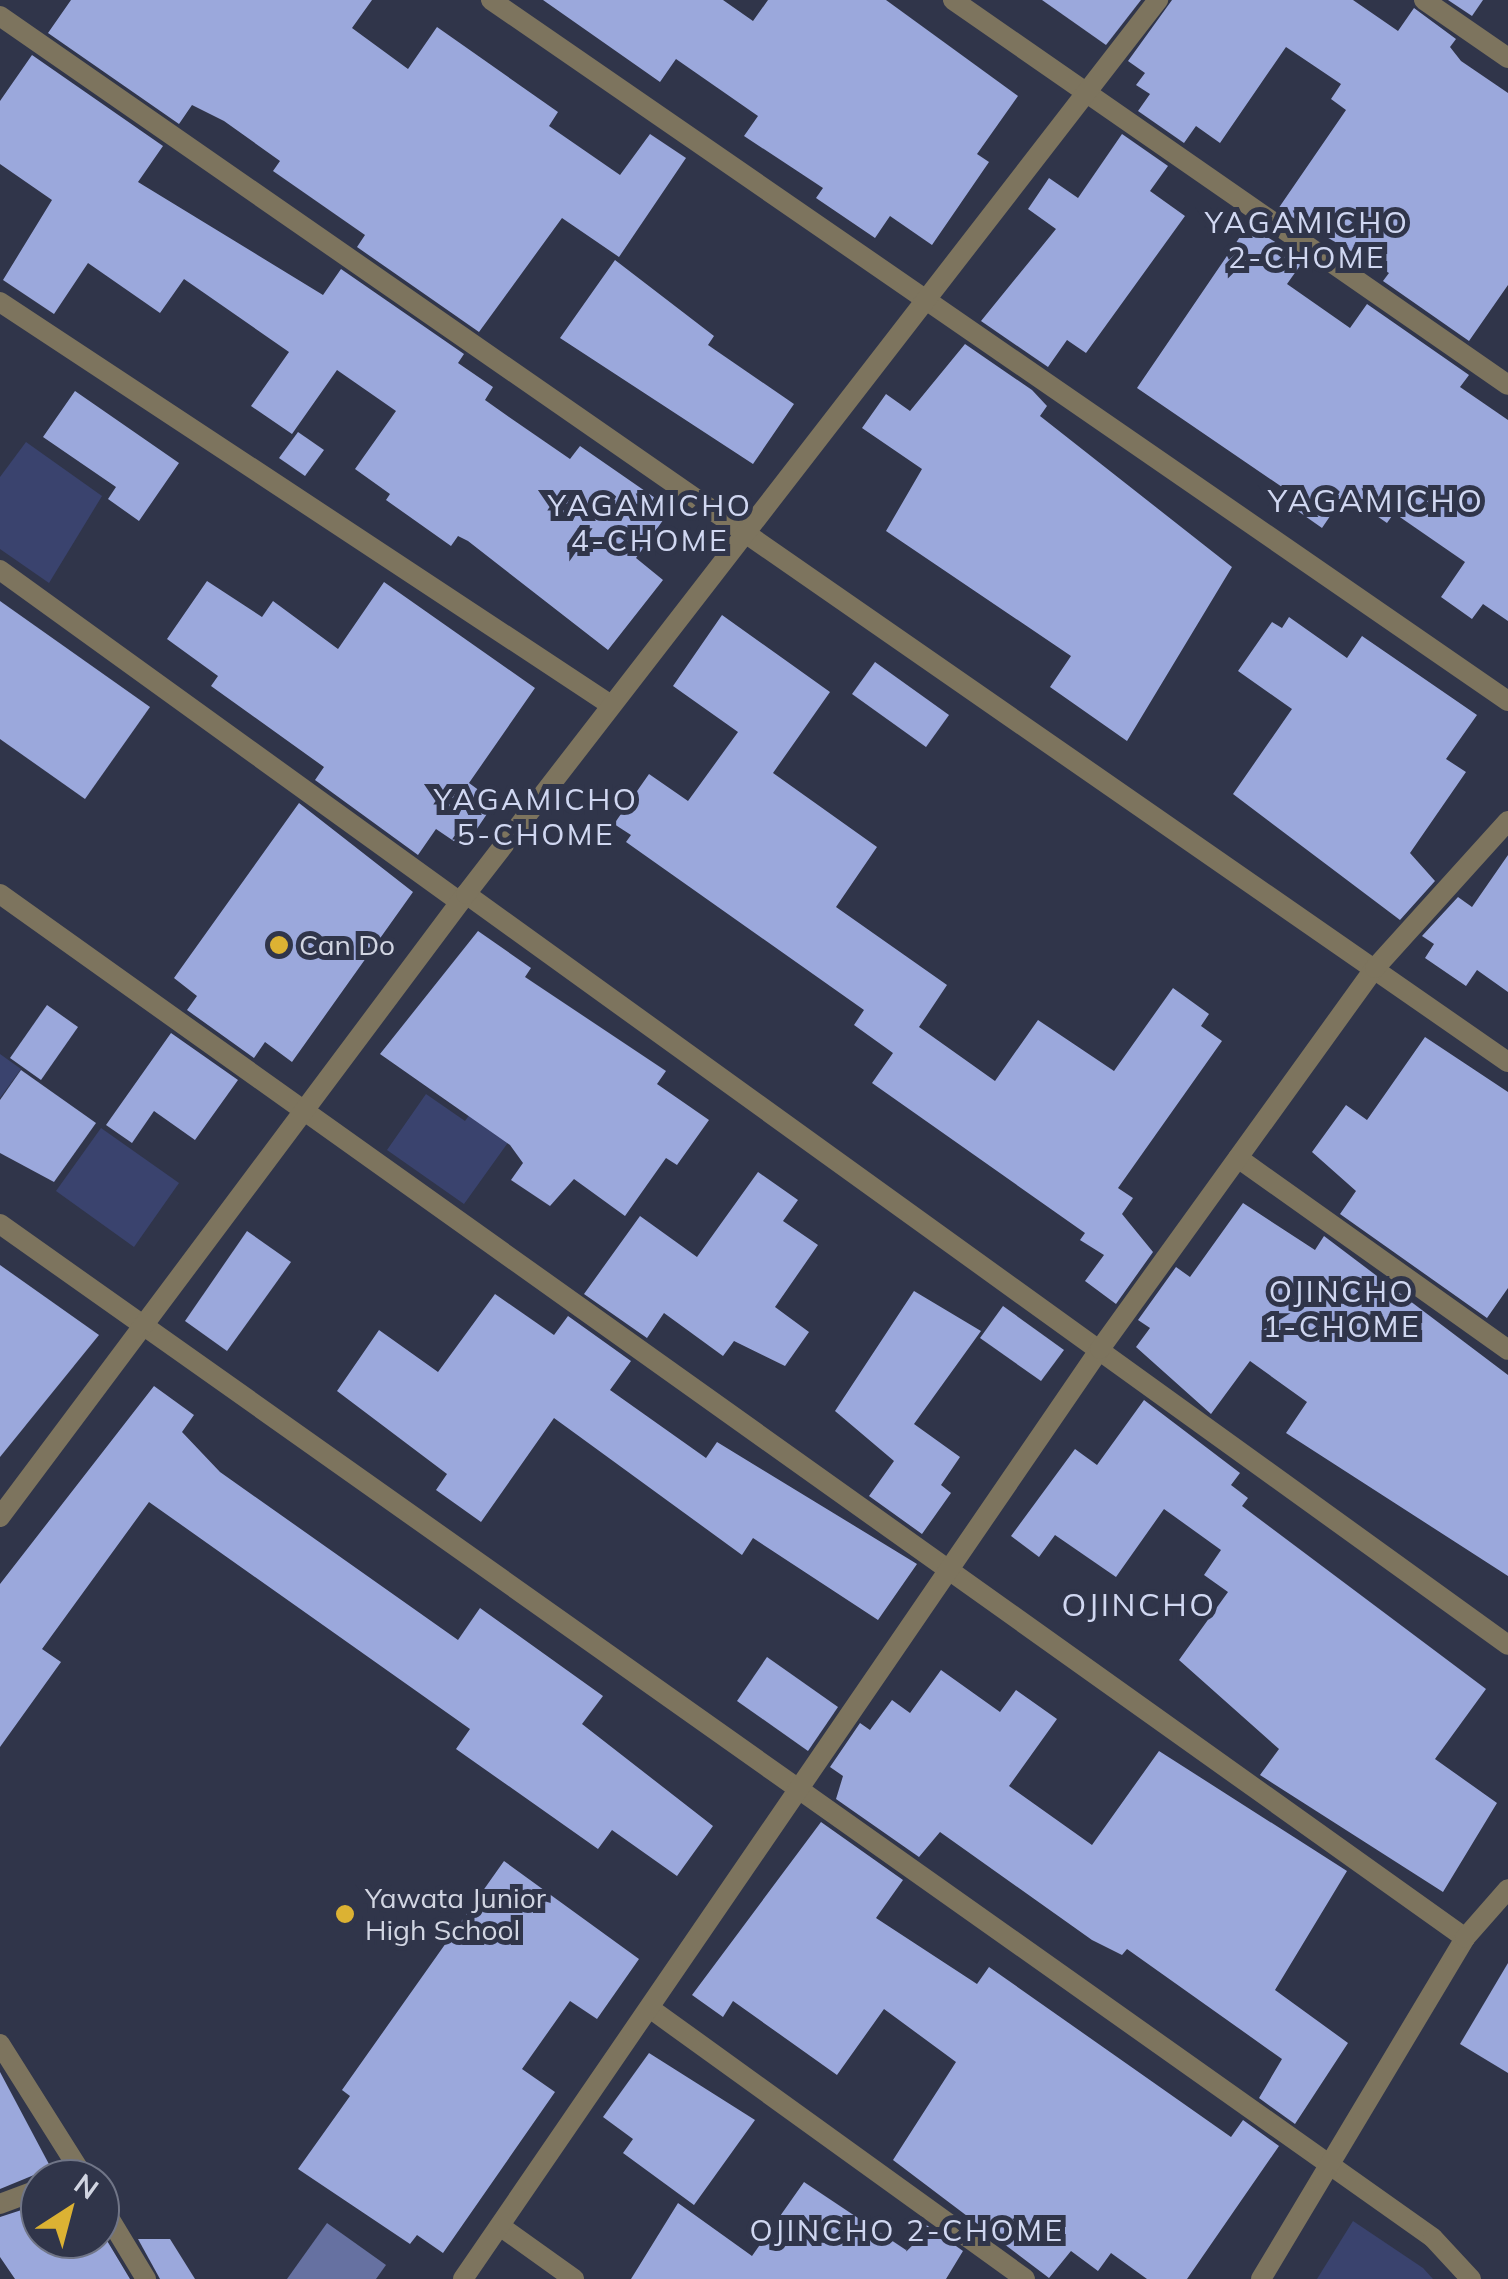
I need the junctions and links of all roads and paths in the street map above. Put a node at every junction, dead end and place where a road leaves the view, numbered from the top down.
1 (491, 0) edge
2 (952, 0) edge
3 (1158, 0) edge
4 (1424, 0) edge
5 (0, 16) edge
6 (1508, 58) edge
7 (1086, 92) junction
8 (925, 299) junction
9 (0, 302) edge
10 (1508, 385) edge
11 (744, 532) junction
12 (0, 570) edge
13 (1508, 701) edge
14 (611, 706) junction
15 (1508, 821) edge
16 (0, 894) edge
17 (463, 898) junction
18 (1375, 968) junction
19 (1508, 1062) edge
20 (303, 1110) junction
21 (1238, 1158) junction
22 (0, 1224) edge
23 (144, 1326) junction
24 (1100, 1349) junction
25 (1508, 1350) edge
26 (0, 1517) edge
27 (950, 1572) junction
28 (1508, 1645) edge
29 (801, 1793) junction
30 (1508, 1889) edge
31 (1465, 1938) junction
32 (651, 2009) junction
33 (0, 2044) edge
34 (67, 2159) edge
35 (1328, 2168) junction
36 (500, 2226) junction
37 (120, 2236) edge
38 (146, 2279) edge
39 (464, 2279) edge
40 (574, 2279) edge
41 (1025, 2279) edge
42 (1262, 2279) edge
43 (1471, 2279) edge

1 - 8 street
2 - 7 street
3 - 7 street
4 - 6 street
5 - 11 street
7 - 8 street
7 - 10 street
8 - 11 street
8 - 13 street
9 - 14 street
11 - 14 street
11 - 18 street
12 - 17 street
14 - 17 street
15 - 18 street
16 - 20 street
17 - 20 street
17 - 24 street
18 - 19 street
18 - 21 street
20 - 23 street
20 - 27 street
21 - 24 street
21 - 25 street
22 - 23 street
23 - 26 street
23 - 29 street
24 - 27 street
24 - 28 street
27 - 29 street
27 - 31 street
29 - 32 street
29 - 35 street
30 - 31 street
31 - 35 street
32 - 36 street
32 - 41 street
33 - 34 street
35 - 42 street
35 - 43 street
36 - 39 street
36 - 40 street
37 - 38 street

